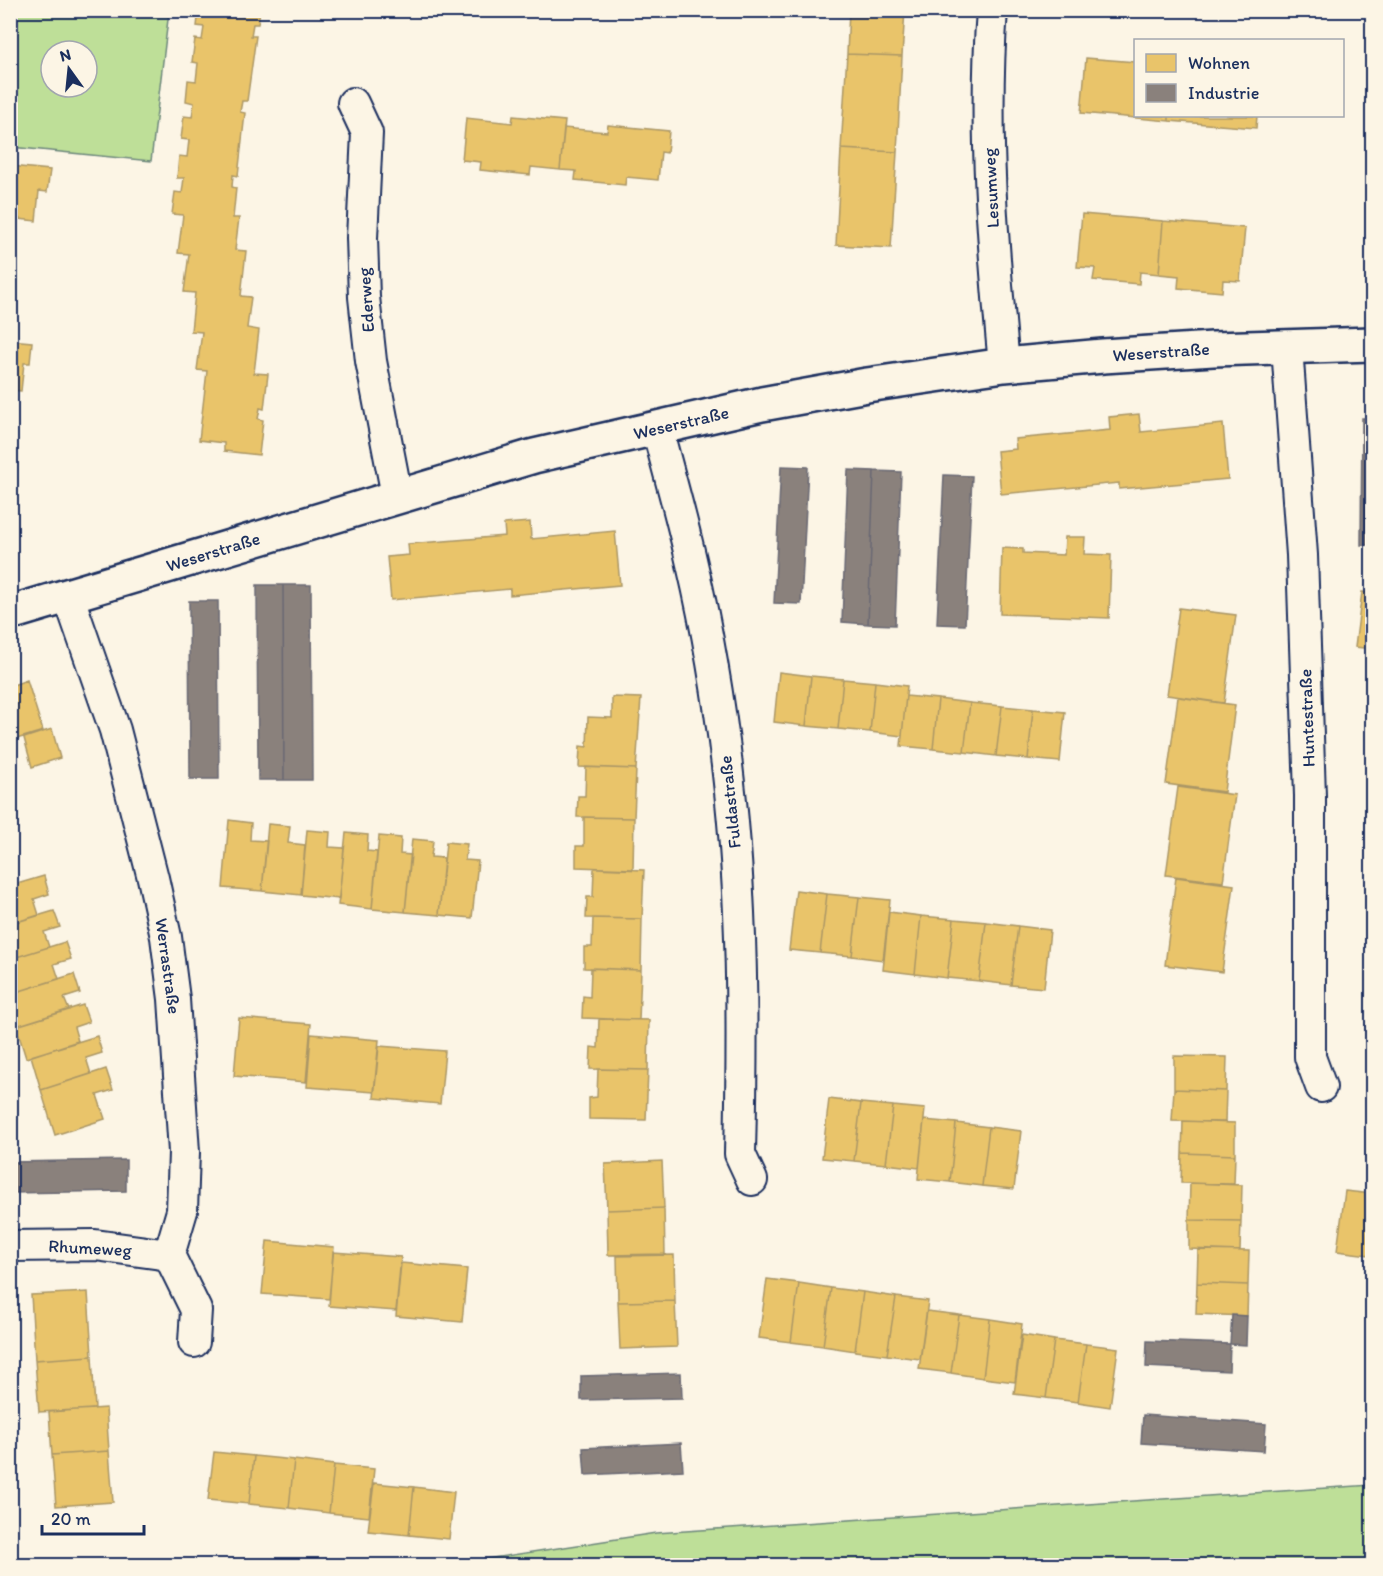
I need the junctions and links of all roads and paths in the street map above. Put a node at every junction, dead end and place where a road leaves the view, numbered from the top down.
1 (992, 10) edge
2 (353, 103) dead end
3 (1372, 344) edge
4 (1287, 347) junction
5 (1004, 365) junction
6 (657, 428) junction
7 (397, 496) junction
8 (69, 595) junction
9 (10, 613) edge
10 (1322, 1087) dead end
11 (752, 1180) dead end
12 (10, 1246) edge
13 (169, 1255) junction
14 (194, 1342) dead end

1 - 5 street, Lesumweg
2 - 7 street, Ederweg
3 - 4 street, Weserstraße
4 - 5 street, Weserstraße
4 - 10 street, Huntestraße
5 - 6 street, Weserstraße
6 - 7 street, Weserstraße
6 - 11 street, Fuldastraße
7 - 8 street, Weserstraße
8 - 9 street, Weserstraße
8 - 13 street, Werrastraße
12 - 13 street, Rhumeweg
13 - 14 street

